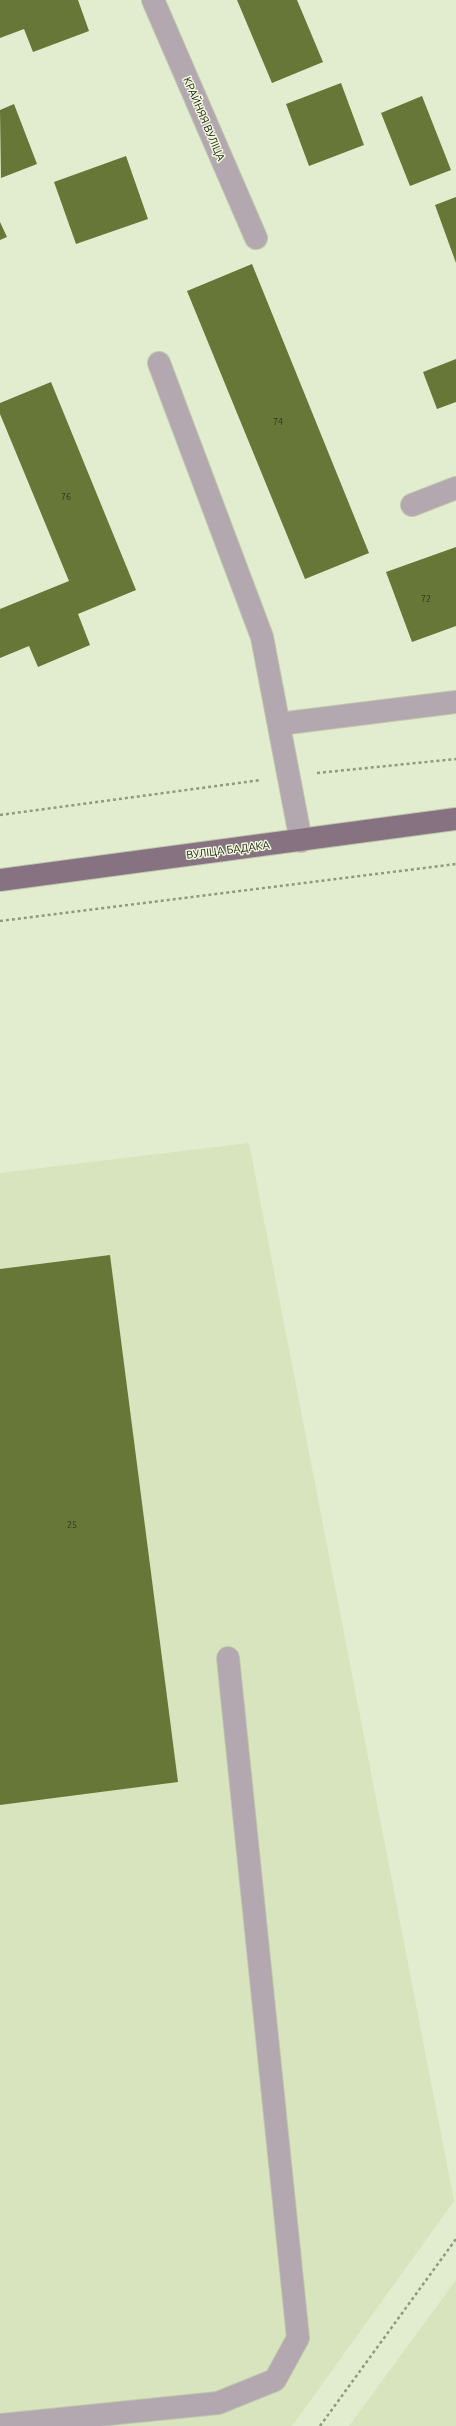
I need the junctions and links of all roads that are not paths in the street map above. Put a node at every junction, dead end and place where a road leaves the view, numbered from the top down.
1 (153, 0) edge
2 (256, 238) dead end
3 (159, 363) dead end
4 (456, 488) edge
5 (412, 505) dead end
6 (456, 702) edge
7 (279, 724) junction
8 (456, 819) edge
9 (301, 841) junction
10 (0, 880) edge
11 (228, 1658) dead end
12 (0, 2425) edge

1 - 2 street, КРАЙНЯЯ ВУЛІЦА
3 - 7 street
4 - 5 street
6 - 7 street
7 - 9 street
8 - 9 main road, ВУЛІЦА БАДАКА
9 - 10 main road, ВУЛІЦА БАДАКА
11 - 12 street

